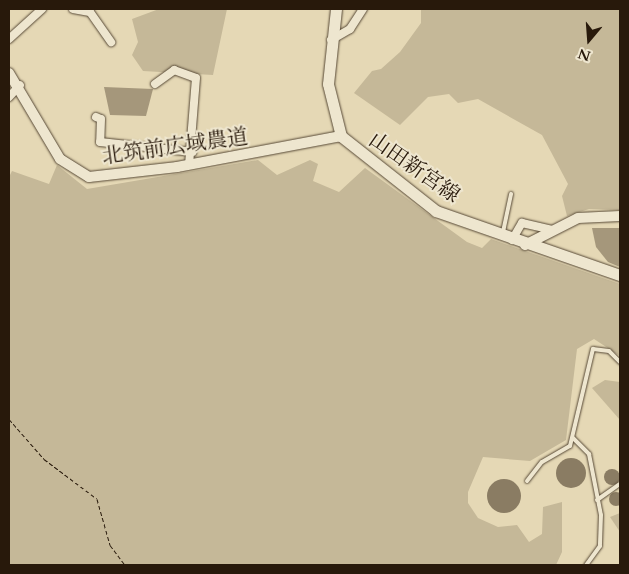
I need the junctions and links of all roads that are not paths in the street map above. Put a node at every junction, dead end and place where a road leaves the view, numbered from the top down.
1 (42, 9) edge
2 (73, 9) edge
3 (336, 9) edge
4 (363, 9) edge
5 (9, 40) edge
6 (330, 41) junction
7 (111, 42) dead end
8 (9, 73) edge
9 (155, 84) dead end
10 (20, 85) junction
11 (9, 97) edge
12 (96, 117) dead end
13 (341, 136) junction
14 (192, 152) junction
15 (189, 165) junction
16 (512, 194) dead end
17 (620, 216) edge
18 (553, 230) junction
19 (507, 239) junction
20 (525, 245) junction
21 (620, 275) edge
22 (620, 362) edge
23 (573, 438) junction
24 (527, 481) dead end
25 (620, 484) edge
26 (597, 500) junction
27 (586, 565) edge

1 - 5 street
2 - 7 street
3 - 6 main road, 山田新宮線
4 - 6 street
6 - 13 main road, 山田新宮線
8 - 10 street, 北筑前広域農道
9 - 14 street
10 - 11 street
10 - 15 street, 北筑前広域農道
12 - 14 street
13 - 15 street, 北筑前広域農道
13 - 19 main road, 山田新宮線
14 - 15 street
16 - 19 lane
17 - 18 street
18 - 19 street
18 - 20 street
19 - 20 main road, 山田新宮線
20 - 21 main road, 山田新宮線
22 - 23 lane
23 - 24 lane
23 - 26 lane
25 - 26 lane
26 - 27 lane

